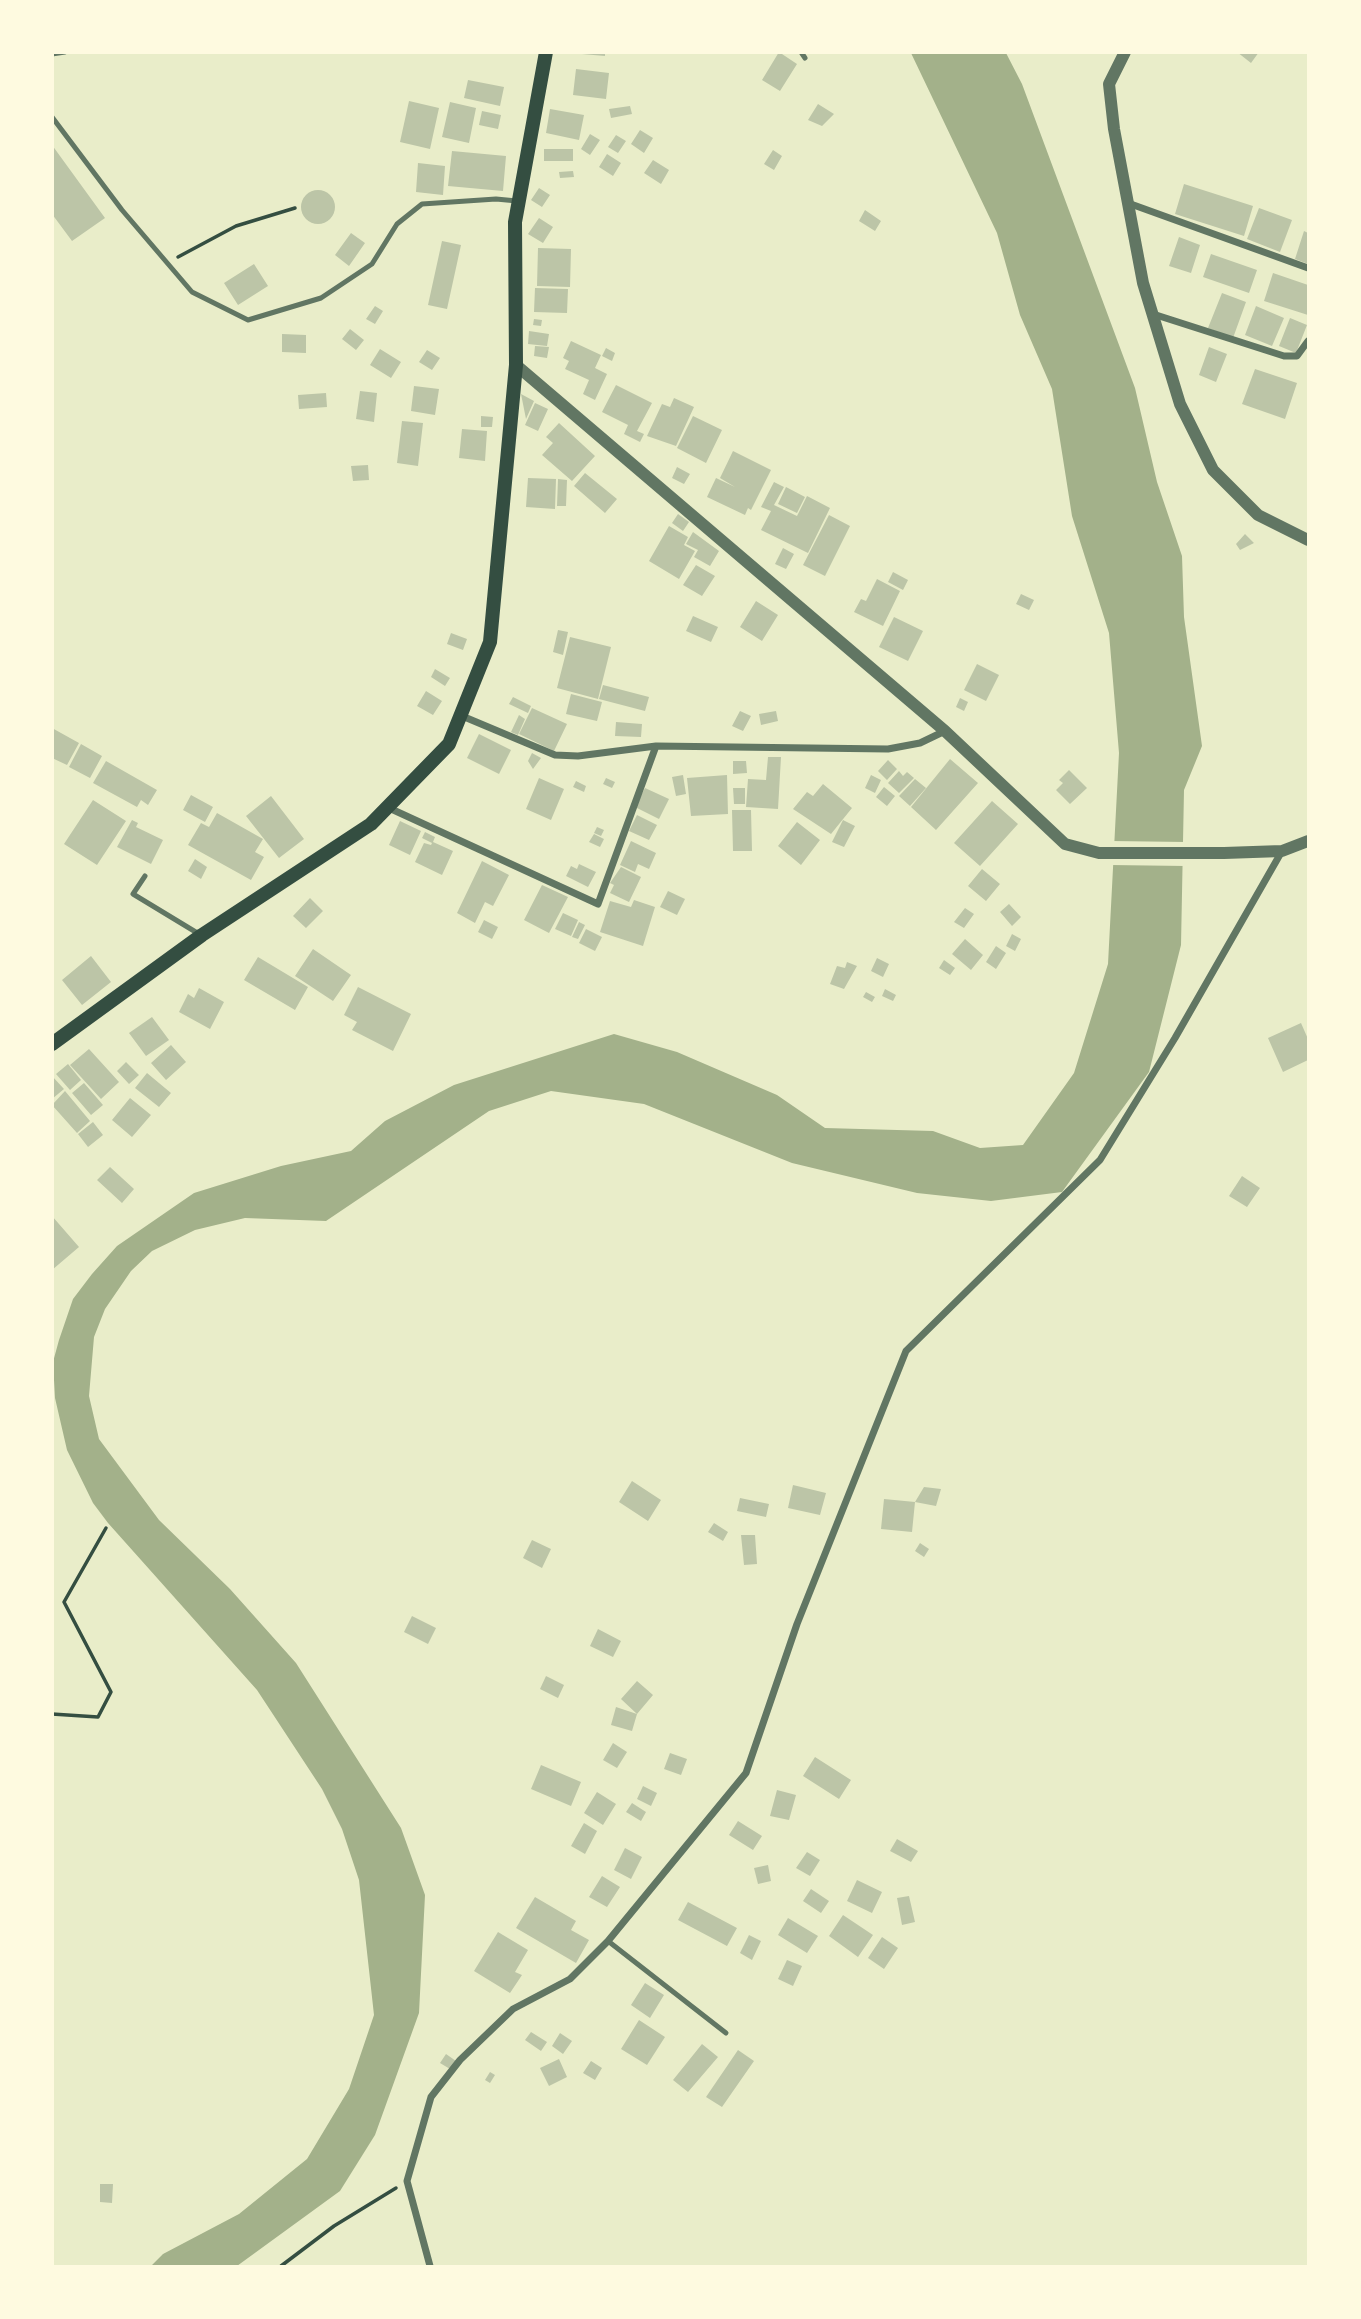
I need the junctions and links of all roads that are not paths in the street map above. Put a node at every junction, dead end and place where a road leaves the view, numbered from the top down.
1 (65, 52) edge
2 (546, 52) edge
3 (1125, 52) edge
4 (52, 54) edge
5 (52, 117) edge
6 (519, 201) junction
7 (1128, 203) junction
8 (1308, 268) edge
9 (1152, 313) junction
10 (1308, 341) edge
11 (516, 365) junction
12 (1308, 540) edge
13 (462, 716) junction
14 (945, 731) junction
15 (656, 746) junction
16 (389, 808) junction
17 (1308, 841) edge
18 (1282, 851) junction
19 (145, 876) dead end
20 (202, 935) junction
21 (52, 1044) edge
22 (608, 1941) junction
23 (726, 2033) dead end
24 (430, 2266) edge

1 - 4 lane
2 - 6 main road
3 - 7 street
5 - 6 lane
6 - 11 main road
7 - 8 street
7 - 9 street
9 - 10 street
9 - 12 street
11 - 13 main road
11 - 14 street
13 - 15 street
13 - 16 main road
14 - 15 street
14 - 18 street
15 - 16 street
16 - 20 main road
17 - 18 street
18 - 22 street
19 - 20 lane
20 - 21 main road
22 - 23 lane
22 - 24 street

